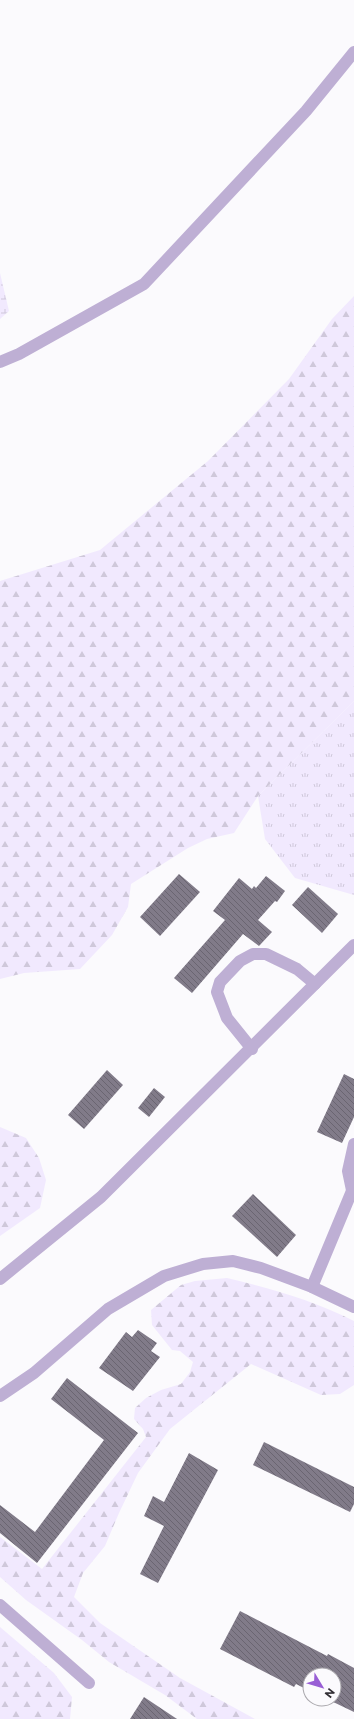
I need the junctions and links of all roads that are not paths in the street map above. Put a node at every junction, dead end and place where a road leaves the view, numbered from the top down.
1 (354, 52) edge
2 (0, 362) edge
3 (354, 945) edge
4 (315, 984) junction
5 (252, 1049) junction
6 (354, 1144) edge
7 (353, 1192) edge
8 (0, 1279) edge
9 (312, 1288) junction
10 (354, 1307) edge
11 (0, 1396) edge
12 (0, 1605) edge
13 (89, 1683) dead end

1 - 2 street
3 - 4 street
4 - 5 street
4 - 5 street
5 - 8 street
6 - 7 street
7 - 9 street
9 - 10 street
9 - 11 street
12 - 13 street

